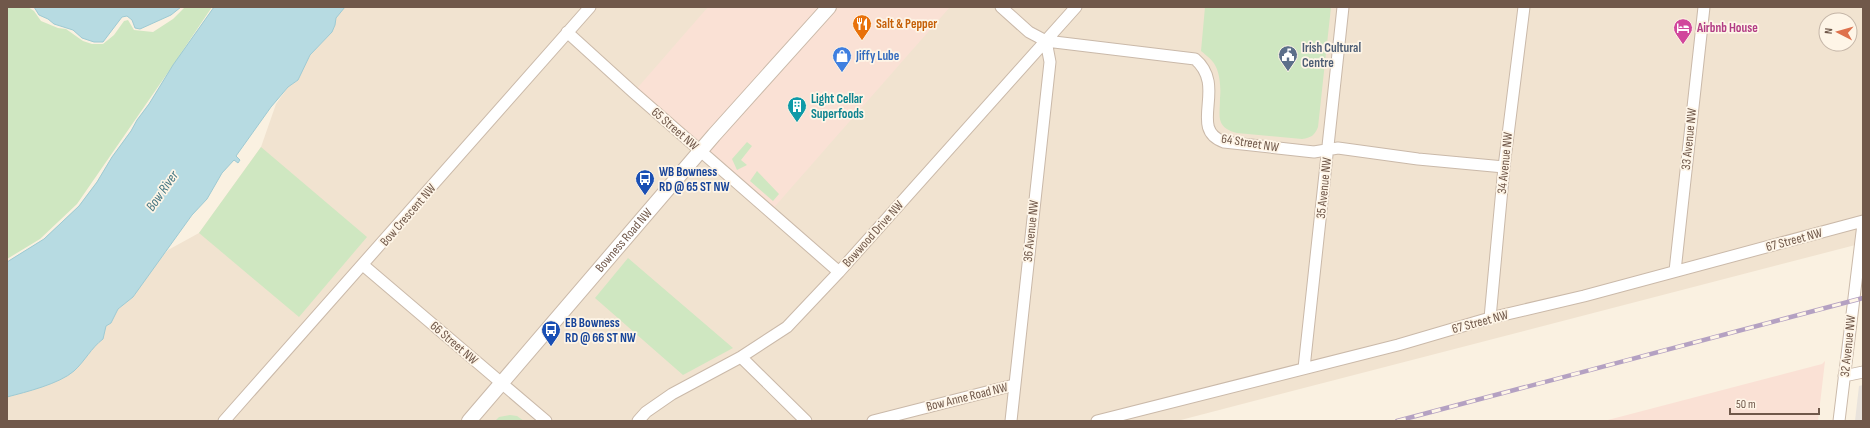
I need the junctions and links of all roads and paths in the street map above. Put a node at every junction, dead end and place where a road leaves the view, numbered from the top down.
1 (590, 7) edge
2 (829, 7) edge
3 (1001, 7) edge
4 (1076, 7) edge
5 (1343, 7) edge
6 (1524, 7) edge
7 (1704, 7) edge
8 (567, 32) junction
9 (1046, 42) junction
10 (1328, 150) junction
11 (700, 151) junction
12 (1504, 167) junction
13 (1863, 221) edge
14 (1863, 224) edge
15 (363, 265) junction
16 (1675, 271) junction
17 (839, 272) junction
18 (1490, 318) junction
19 (741, 357) junction
20 (1304, 368) junction
21 (1863, 372) edge
22 (1844, 376) junction
23 (502, 384) junction
24 (1014, 385) junction
25 (224, 421) edge
26 (469, 421) edge
27 (546, 421) edge
28 (638, 421) edge
29 (806, 421) edge
30 (873, 421) edge
31 (1011, 421) edge
32 (1097, 421) edge
33 (1839, 421) edge

1 - 8 street, Bow Crescent NW
2 - 11 street, Bowness Road NW
3 - 9 street, 64 Street NW
4 - 9 street, Bowwood Drive NW
5 - 10 street, 35 Avenue NW
6 - 12 street, 34 Avenue NW
7 - 16 street, 33 Avenue NW
8 - 11 street, 65 Street NW
8 - 15 street, Bow Crescent NW
9 - 10 street, 64 Street NW
9 - 17 street, Bowwood Drive NW
9 - 24 street, 36 Avenue NW
10 - 12 street, 64 Street NW
10 - 20 street, 35 Avenue NW
11 - 17 street, 65 Street NW
11 - 23 street, Bowness Road NW
12 - 18 street, 34 Avenue NW
13 - 16 street, 67 Street NW
14 - 22 street, 32 Avenue NW
15 - 23 street, 66 Street NW
15 - 25 street, Bow Crescent NW
16 - 18 street, 67 Street NW
17 - 19 street, Bowwood Drive NW
18 - 20 street, 67 Street NW
19 - 28 street, Bowwood Drive NW
19 - 29 street
20 - 32 street, 67 Street NW
21 - 22 street
22 - 33 street, 32 Avenue NW
23 - 26 street, Bowness Road NW
23 - 27 street, 66 Street NW
24 - 30 street, Bow Anne Road NW
24 - 31 street, 36 Avenue NW

